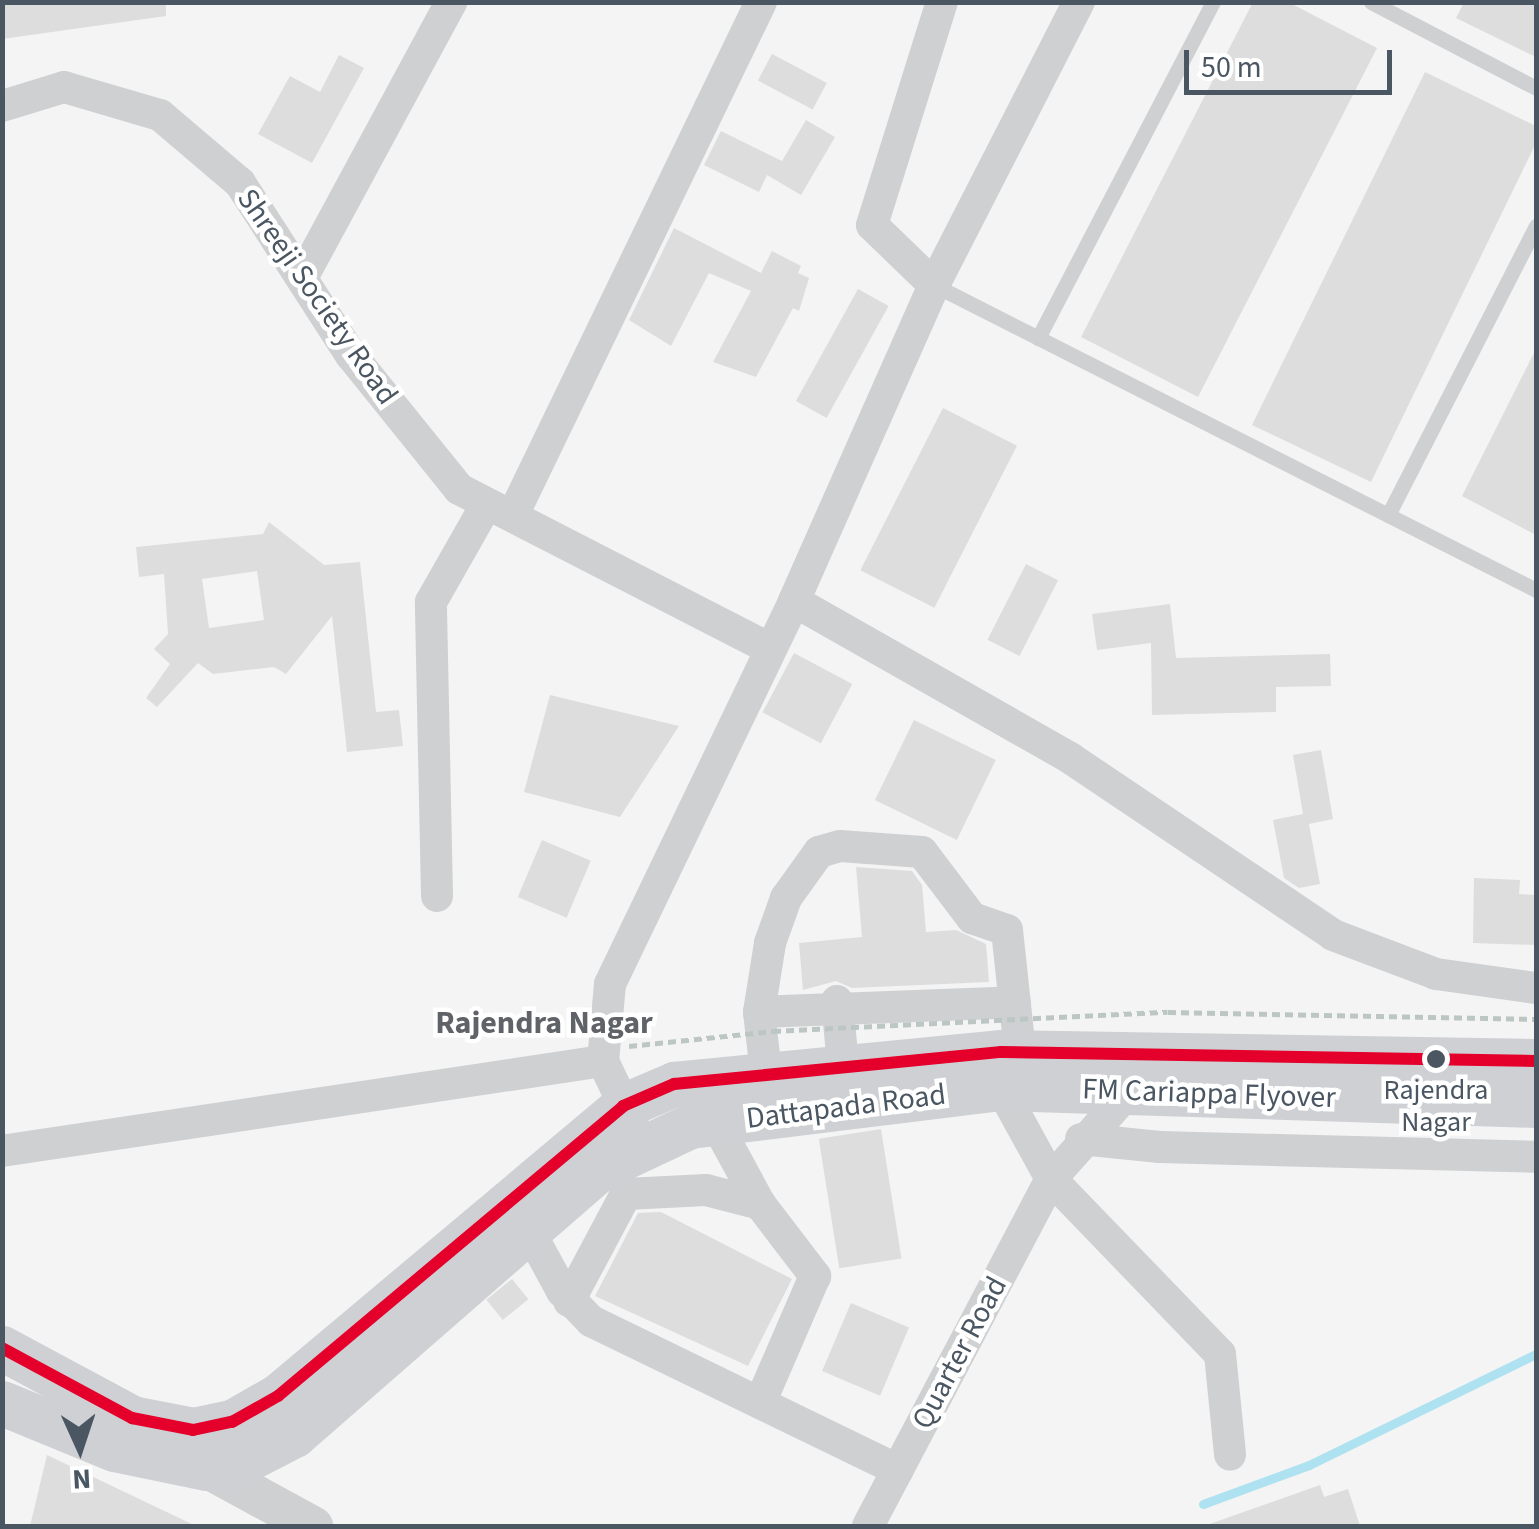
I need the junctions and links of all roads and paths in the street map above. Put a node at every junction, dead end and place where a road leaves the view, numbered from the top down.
1 (451, 2) edge
2 (761, 2) edge
3 (942, 2) edge
4 (1080, 2) edge
5 (1213, 2) edge
6 (1372, 2) edge
7 (1536, 88) edge
8 (2, 106) edge
9 (1536, 226) edge
10 (302, 278) junction
11 (934, 285) junction
12 (1038, 338) junction
13 (500, 510) junction
14 (1388, 515) junction
15 (1536, 590) edge
16 (794, 602) junction
17 (768, 648) junction
18 (437, 896) dead end
19 (1536, 988) edge
20 (945, 999) junction
21 (1015, 1002) junction
22 (837, 1005) junction
23 (759, 1012) junction
24 (1536, 1019) edge
25 (616, 1054) junction
26 (951, 1055) junction
27 (1536, 1061) edge
28 (844, 1064) junction
29 (1008, 1064) junction
30 (766, 1072) junction
31 (1146, 1079) junction
32 (1536, 1104) edge
33 (703, 1125) junction
34 (1081, 1139) junction
35 (617, 1149) junction
36 (2, 1151) edge
37 (1536, 1158) edge
38 (1051, 1178) junction
39 (760, 1204) junction
40 (520, 1215) junction
41 (570, 1301) junction
42 (2, 1348) edge
43 (2, 1403) edge
44 (760, 1403) junction
45 (200, 1449) junction
46 (1230, 1455) dead end
47 (898, 1470) junction
48 (313, 1526) edge
49 (868, 1526) edge

1 - 10 street
2 - 13 street
3 - 11 street
4 - 11 street
5 - 12 lane
6 - 7 lane
8 - 10 street, Shreeji Society Road
9 - 14 lane
10 - 13 street, Shreeji Society Road
11 - 12 lane
11 - 16 street
12 - 14 lane
13 - 17 street, Shreeji Society Road
13 - 18 street
14 - 15 lane
16 - 17 street
16 - 19 street
17 - 25 street
20 - 21 street
20 - 22 street
20 - 26 street
21 - 23 street
21 - 29 street
22 - 23 street
22 - 28 street
23 - 30 street
24 - 25 path, bridge
25 - 35 street
25 - 36 street
26 - 28 main road, Dattapada Road
26 - 29 main road, Dattapada Road
27 - 31 main road, FM Cariappa Flyover
28 - 30 main road, Dattapada Road
29 - 31 main road, FM Cariappa Flyover
29 - 33 main road, Dattapada Road
29 - 38 street
30 - 35 main road, Dattapada Road
31 - 32 main road, FM Cariappa Flyover
31 - 34 street, Quarter Road
33 - 35 main road, Dattapada Road
33 - 39 street
34 - 37 street
34 - 38 street, Quarter Road
35 - 39 street
35 - 40 main road
35 - 41 street
38 - 46 street
38 - 47 street, Quarter Road
39 - 44 street
40 - 41 street
40 - 45 main road
41 - 44 street
42 - 45 main road
43 - 45 main road
44 - 47 street
45 - 48 street
47 - 49 street, Quarter Road

